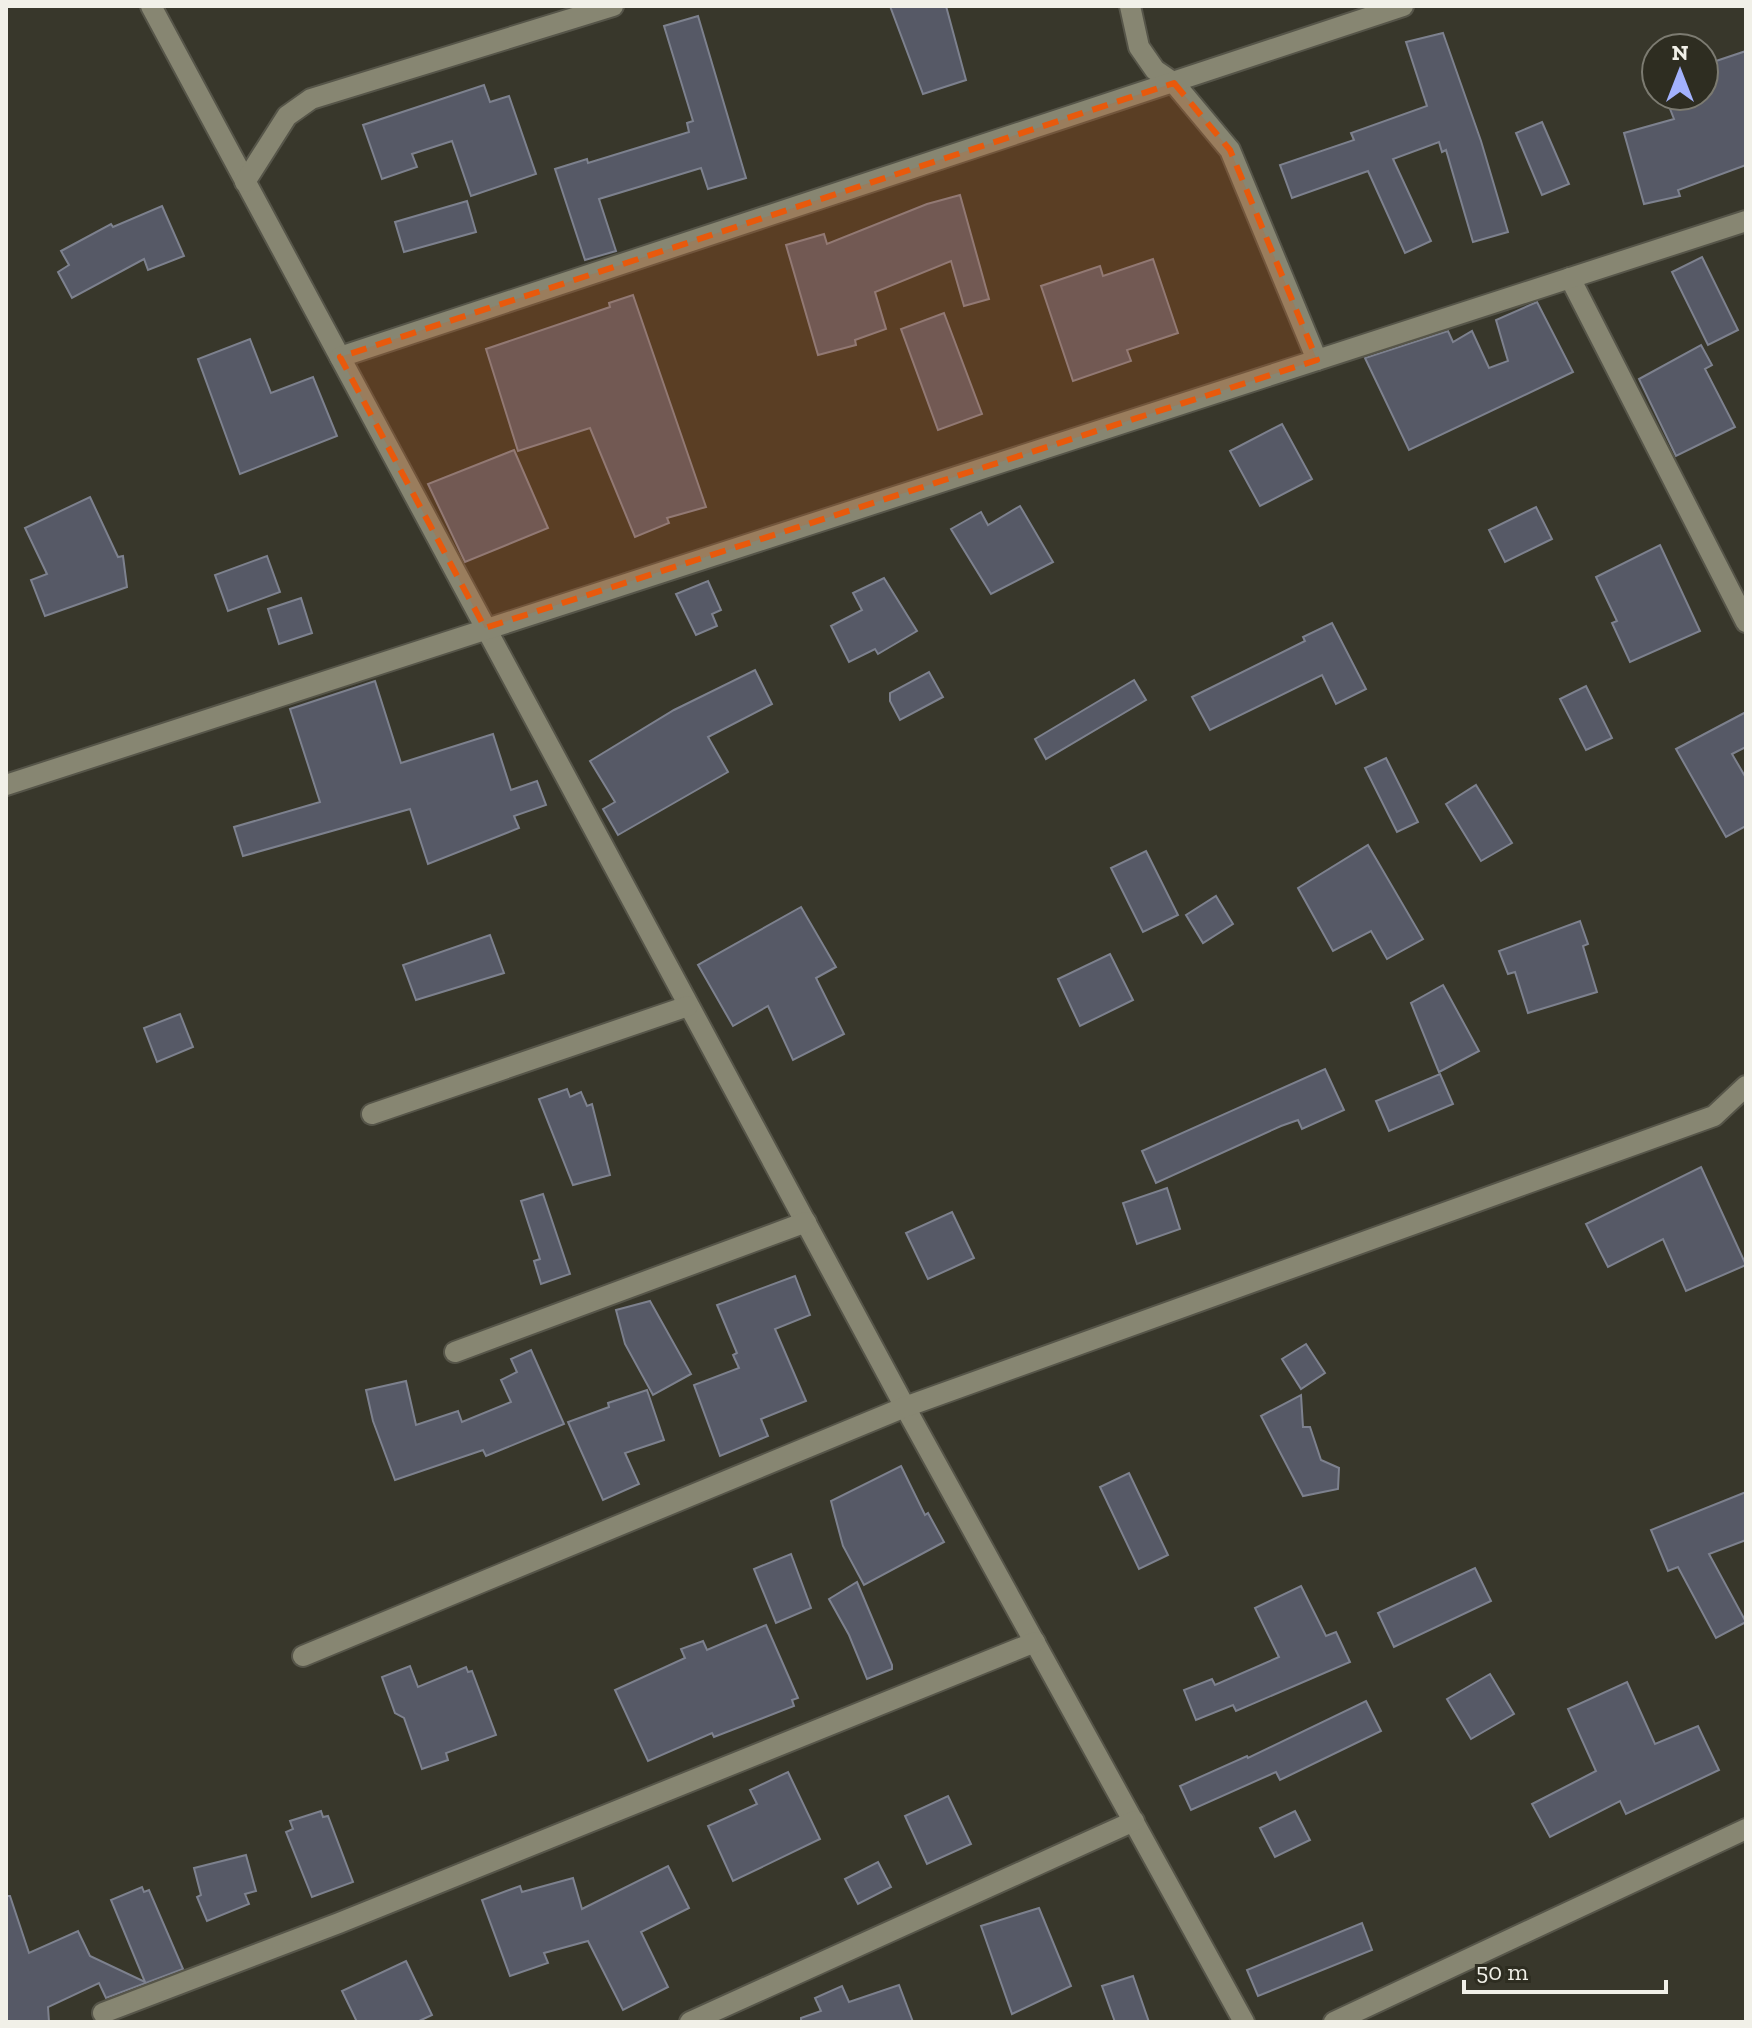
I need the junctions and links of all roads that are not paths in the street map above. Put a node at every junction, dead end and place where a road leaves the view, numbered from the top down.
1 (151, 6) edge
2 (613, 6) edge
3 (1130, 6) edge
4 (1403, 6) edge
5 (1174, 83) junction
6 (245, 182) junction
7 (1746, 221) edge
8 (1570, 278) junction
9 (340, 357) junction
10 (1317, 360) junction
11 (1746, 622) edge
12 (485, 628) junction
13 (9, 777) edge
14 (688, 1006) junction
15 (1746, 1086) edge
16 (372, 1114) dead end
17 (806, 1222) junction
18 (455, 1352) dead end
19 (905, 1407) junction
20 (1035, 1642) junction
21 (303, 1656) dead end
22 (1134, 1821) junction
23 (1746, 1829) edge
24 (103, 2013) dead end
25 (690, 2022) edge
26 (1244, 2022) edge
27 (1334, 2022) edge

1 - 6 street
2 - 6 street
3 - 5 street
4 - 5 street
5 - 9 street
5 - 10 street
6 - 9 street
7 - 8 street
8 - 10 street
8 - 11 street
9 - 12 street
10 - 12 street
12 - 13 street
12 - 14 street
14 - 16 street
14 - 17 street
15 - 19 street
17 - 18 street
17 - 19 street
19 - 20 street
19 - 21 street
20 - 22 street
20 - 24 street
22 - 25 street
22 - 26 street
23 - 27 street

